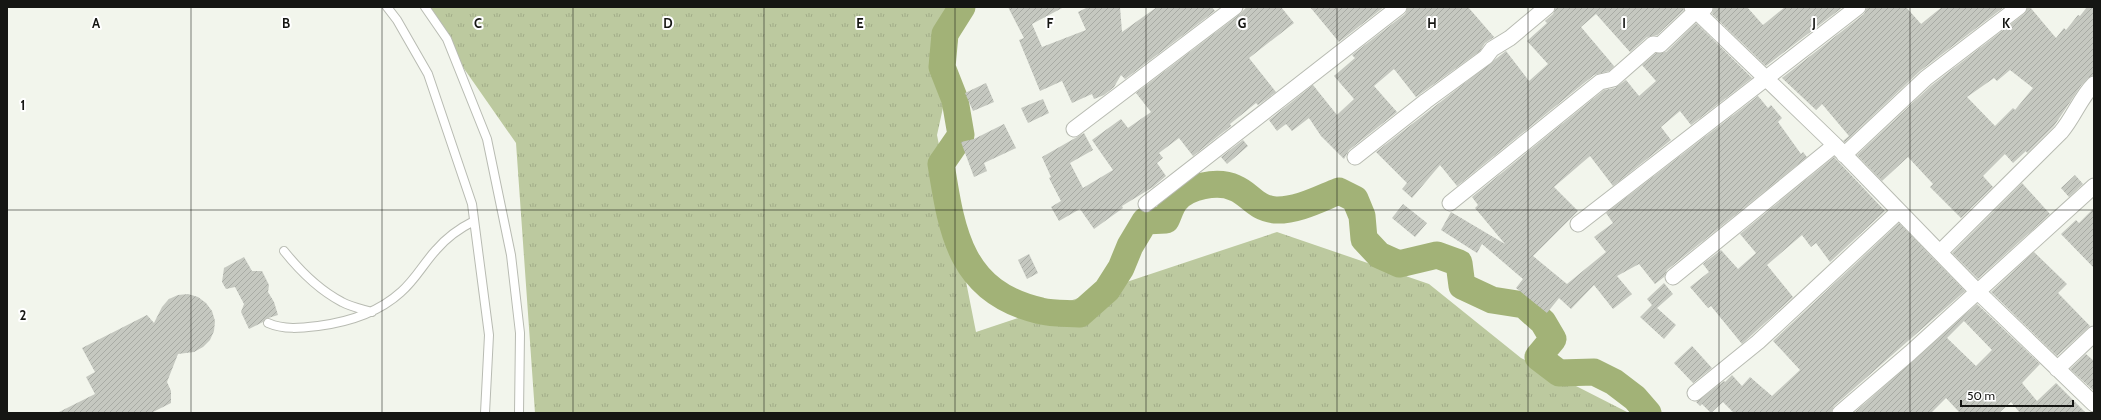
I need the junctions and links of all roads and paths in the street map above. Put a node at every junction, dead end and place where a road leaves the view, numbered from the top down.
1 (387, 7) edge
2 (425, 7) edge
3 (1235, 7) edge
4 (1399, 7) edge
5 (1547, 7) edge
6 (1858, 7) edge
7 (2019, 7) edge
8 (1698, 8) edge
9 (1765, 78) junction
10 (2094, 84) edge
11 (1074, 129) dead end
12 (1840, 150) junction
13 (1355, 157) dead end
14 (2094, 186) edge
15 (1450, 202) dead end
16 (1146, 204) dead end
17 (1899, 211) junction
18 (474, 221) junction
19 (1578, 224) dead end
20 (284, 251) dead end
21 (1940, 252) junction
22 (1673, 277) dead end
23 (1977, 291) junction
24 (372, 312) junction
25 (268, 323) dead end
26 (2094, 334) edge
27 (2057, 369) junction
28 (1695, 393) dead end
29 (2094, 404) edge
30 (485, 413) edge
31 (519, 413) edge
32 (1840, 413) edge

1 - 18 lane
2 - 31 lane
3 - 11 street
4 - 16 street
5 - 13 street
6 - 9 street
7 - 12 street
8 - 9 street
8 - 15 street
9 - 12 street
9 - 19 street
10 - 21 street
12 - 17 street
12 - 22 street
14 - 23 street
17 - 21 street
17 - 28 street
18 - 24 lane
18 - 30 lane
20 - 24 lane
21 - 23 street
23 - 27 street
23 - 32 street
24 - 25 lane
26 - 27 street
27 - 29 street

